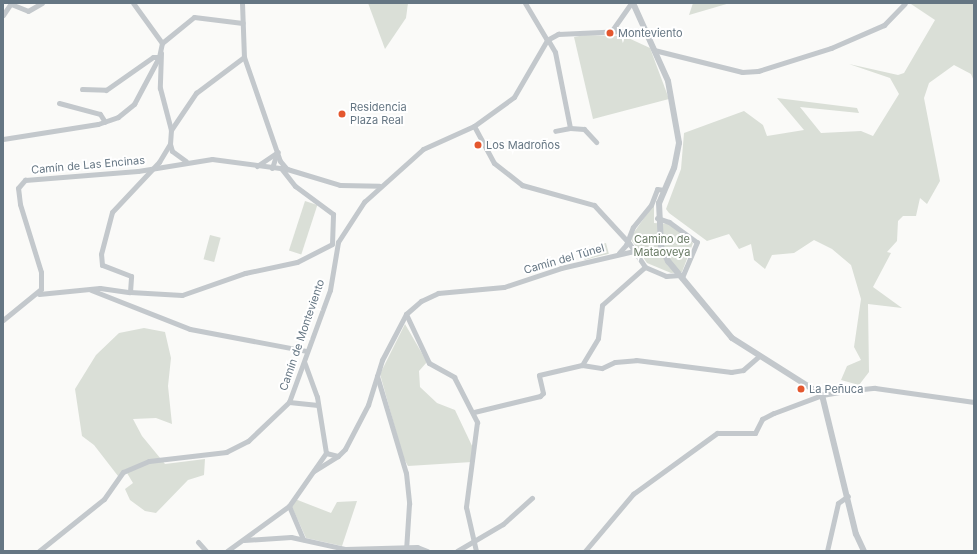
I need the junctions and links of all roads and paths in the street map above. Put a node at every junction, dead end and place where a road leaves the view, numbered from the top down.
1 (11, 3) edge
2 (42, 3) edge
3 (133, 3) edge
4 (242, 3) edge
5 (525, 3) edge
6 (632, 3) edge
7 (905, 3) edge
8 (3, 14) edge
9 (243, 23) junction
10 (613, 29) junction
11 (645, 30) junction
12 (548, 40) junction
13 (162, 43) junction
14 (654, 50) junction
15 (160, 54) junction
16 (244, 57) junction
17 (82, 89) dead end
18 (59, 103) dead end
19 (105, 122) junction
20 (474, 126) junction
21 (570, 128) junction
22 (171, 130) junction
23 (555, 132) dead end
24 (3, 139) edge
25 (596, 142) dead end
26 (170, 144) junction
27 (278, 152) junction
28 (186, 161) junction
29 (257, 166) junction
30 (272, 168) junction
31 (280, 168) junction
32 (152, 169) junction
33 (287, 169) junction
34 (379, 186) junction
35 (664, 190) junction
36 (657, 218) junction
37 (628, 241) junction
38 (634, 251) junction
39 (618, 253) junction
40 (645, 267) junction
41 (681, 276) junction
42 (90, 290) junction
43 (130, 292) junction
44 (39, 294) junction
45 (406, 314) junction
46 (3, 320) edge
47 (306, 351) junction
48 (758, 356) junction
49 (304, 362) junction
50 (582, 365) junction
51 (377, 375) junction
52 (822, 395) junction
53 (289, 402) junction
54 (974, 402) edge
55 (318, 406) junction
56 (474, 412) junction
57 (326, 453) junction
58 (338, 456) junction
59 (309, 475) junction
60 (848, 496) junction
61 (532, 498) dead end
62 (289, 506) junction
63 (302, 539) junction
64 (474, 539) junction
65 (243, 540) junction
66 (198, 542) dead end
67 (406, 549) edge
68 (346, 550) edge
69 (39, 551) edge
70 (206, 551) edge
71 (227, 551) edge
72 (427, 551) edge
73 (457, 551) edge
74 (476, 551) edge
75 (585, 551) edge
76 (826, 551) edge
77 (864, 551) edge

1 - 2 street
1 - 8 street
3 - 13 street
4 - 9 street
5 - 12 street
6 - 10 street
6 - 11 street
7 - 14 street
9 - 13 street
9 - 16 street
10 - 11 street
10 - 12 street
11 - 14 street
12 - 20 street, Camín de Monteviento
12 - 21 street
13 - 15 street
14 - 35 street
15 - 17 street
15 - 19 street
15 - 22 street
16 - 22 street
16 - 27 street
18 - 19 street
19 - 24 street
20 - 34 street, Camín de Monteviento
20 - 37 street
21 - 23 street
21 - 25 street
22 - 26 street
26 - 28 street
26 - 32 street
27 - 29 street
27 - 30 street
27 - 33 street
28 - 29 street, Camín de Las Encinas
28 - 32 street, Camín de Las Encinas
29 - 30 street, Camín de Las Encinas
30 - 31 street, Camín de Las Encinas
31 - 33 street, Camín de Las Encinas
31 - 43 street
32 - 43 street
32 - 44 street, Camín de Las Encinas
33 - 34 street, Camín de Las Encinas
34 - 47 street, Camín de Monteviento
35 - 36 street
35 - 37 street
36 - 41 street
36 - 41 street
37 - 38 street
37 - 39 street
38 - 39 street, Camín del Túnel
38 - 40 street
39 - 45 street, Camín del Túnel
40 - 41 street
40 - 50 street
41 - 48 street
42 - 43 street
42 - 44 street
42 - 47 street
44 - 46 street
45 - 51 street, Camín del Túnel
45 - 56 street
47 - 49 street, Camín de Monteviento
48 - 50 street
48 - 52 street
49 - 53 street, Camín de Monteviento
49 - 55 street
50 - 56 street
51 - 58 street, Camín del Túnel
51 - 67 street
52 - 54 street
52 - 60 street
52 - 75 street
53 - 55 street
53 - 69 street, Camín de Monteviento
55 - 57 street
56 - 64 street
57 - 58 street
57 - 59 street
58 - 59 street
59 - 62 street
60 - 76 street
60 - 77 street
61 - 64 street
62 - 63 street
62 - 65 street
63 - 65 street
63 - 68 street
64 - 73 street
64 - 74 street
65 - 71 street
66 - 70 street
67 - 68 street
67 - 72 street

